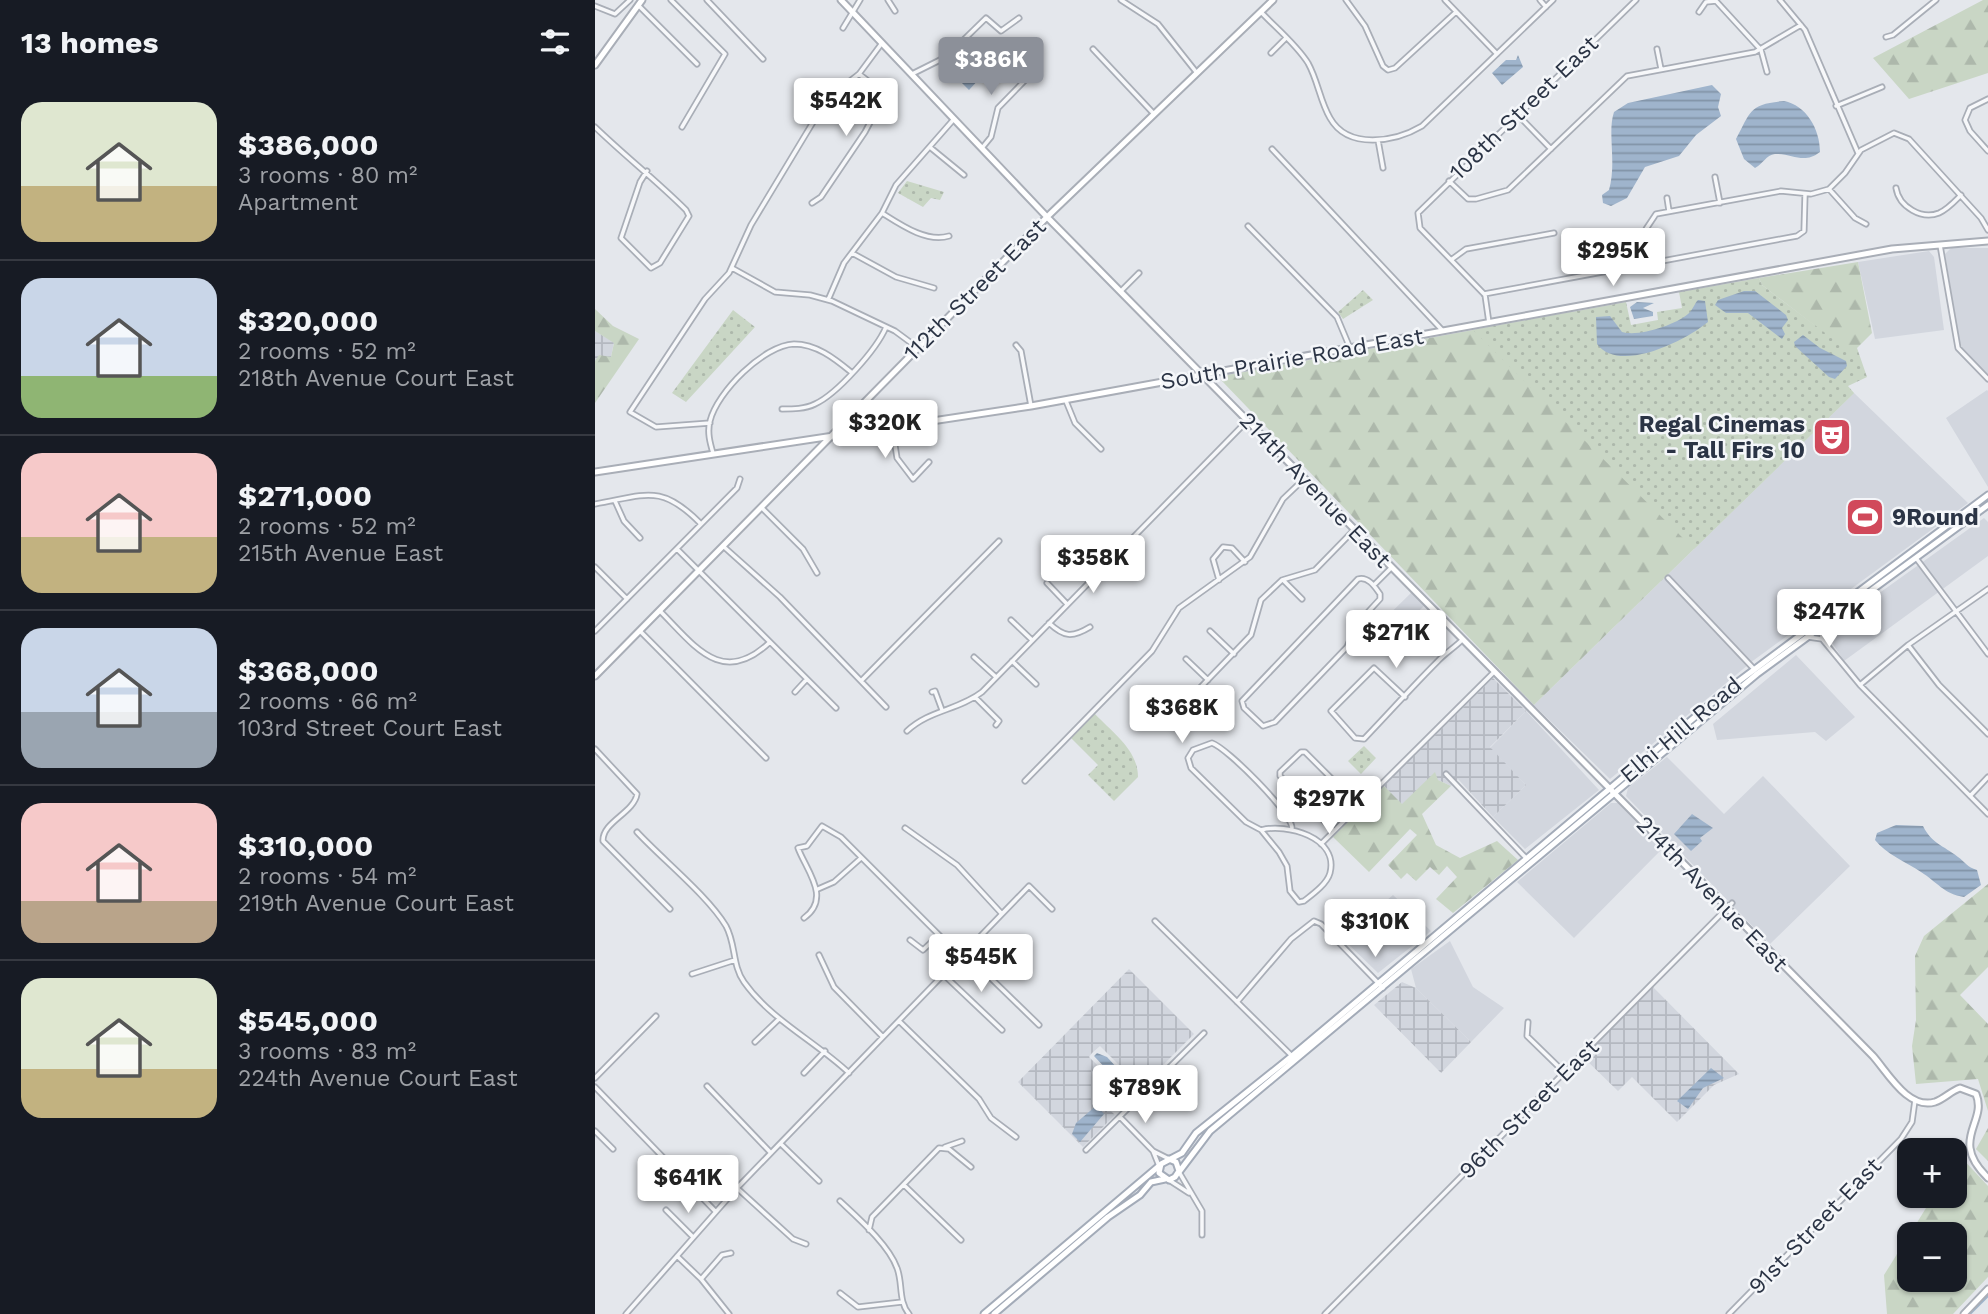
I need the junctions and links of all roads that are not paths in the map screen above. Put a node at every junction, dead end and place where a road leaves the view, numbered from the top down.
1 (630, 0) edge
2 (671, 0) edge
3 (707, 0) edge
4 (841, 0) edge
5 (860, 0) edge
6 (888, 0) edge
7 (1121, 0) edge
8 (1273, 0) edge
9 (1346, 0) edge
10 (1445, 0) edge
11 (1540, 0) edge
12 (1553, 0) edge
13 (1636, 0) edge
14 (1780, 0) edge
15 (1936, 0) edge
16 (640, 2) edge
17 (595, 6) edge
18 (1546, 7) junction
19 (895, 11) dead end
20 (852, 12) junction
21 (1261, 12) junction
22 (1456, 12) junction
23 (1699, 12) dead end
24 (1019, 18) dead end
25 (1801, 25) junction
26 (843, 28) dead end
27 (1885, 37) dead end
28 (1286, 38) junction
29 (881, 43) junction
30 (1093, 49) dead end
31 (1657, 49) dead end
32 (1823, 49) dead end
33 (1761, 50) junction
34 (1815, 52) junction
35 (1271, 53) dead end
36 (1497, 54) junction
37 (762, 59) dead end
38 (697, 64) dead end
39 (595, 65) edge
40 (1661, 69) junction
41 (1033, 72) dead end
42 (1767, 72) dead end
43 (1197, 73) junction
44 (859, 74) junction
45 (912, 74) junction
46 (1882, 87) dead end
47 (1988, 99) edge
48 (1836, 106) junction
49 (1154, 114) junction
50 (1517, 115) junction
51 (954, 119) junction
52 (595, 127) edge
53 (683, 127) dead end
54 (1378, 140) junction
55 (931, 148) junction
56 (982, 148) junction
57 (1272, 149) dead end
58 (1551, 149) junction
59 (1988, 151) edge
60 (1858, 153) junction
61 (1383, 168) dead end
62 (647, 171) junction
63 (964, 175) dead end
64 (1715, 177) dead end
65 (1449, 181) junction
66 (1896, 188) dead end
67 (1829, 189) junction
68 (1805, 194) junction
69 (1961, 195) junction
70 (1667, 198) dead end
71 (812, 203) dead end
72 (1720, 203) junction
73 (1669, 211) junction
74 (882, 213) junction
75 (1047, 217) junction
76 (1866, 224) dead end
77 (1248, 226) dead end
78 (1988, 230) edge
79 (1554, 233) dead end
80 (950, 236) dead end
81 (1988, 241) edge
82 (1940, 243) junction
83 (852, 253) junction
84 (1451, 260) junction
85 (1652, 263) junction
86 (732, 268) junction
87 (1139, 273) dead end
88 (935, 288) dead end
89 (1120, 291) junction
90 (1484, 294) junction
91 (828, 300) junction
92 (1489, 323) junction
93 (885, 327) junction
94 (1444, 331) junction
95 (1016, 345) dead end
96 (918, 348) junction
97 (1350, 348) junction
98 (1189, 362) junction
99 (1220, 371) junction
100 (851, 372) junction
101 (1202, 375) junction
102 (1187, 377) junction
103 (1988, 379) edge
104 (1216, 389) junction
105 (1065, 400) junction
106 (1031, 406) junction
107 (782, 409) dead end
108 (848, 419) junction
109 (1247, 421) junction
110 (710, 423) junction
111 (892, 426) junction
112 (853, 432) junction
113 (832, 435) junction
114 (813, 438) junction
115 (819, 448) junction
116 (1101, 449) dead end
117 (713, 453) junction
118 (929, 462) dead end
119 (595, 472) edge
120 (1304, 478) junction
121 (740, 479) dead end
122 (1988, 495) edge
123 (615, 500) junction
124 (595, 504) edge
125 (1988, 505) edge
126 (761, 507) junction
127 (701, 524) junction
128 (1354, 530) junction
129 (640, 538) dead end
130 (999, 541) dead end
131 (723, 546) junction
132 (677, 549) junction
133 (1912, 552) junction
134 (1916, 558) junction
135 (1245, 562) junction
136 (595, 566) edge
137 (1391, 568) junction
138 (699, 571) junction
139 (817, 573) dead end
140 (1668, 578) dead end
141 (1219, 580) junction
142 (1282, 580) junction
143 (1047, 583) dead end
144 (1374, 585) junction
145 (1988, 589) edge
146 (627, 599) junction
147 (1302, 599) dead end
148 (1067, 604) junction
149 (660, 611) junction
150 (1955, 612) junction
151 (1011, 620) dead end
152 (1049, 623) junction
153 (1090, 627) dead end
154 (1822, 627) junction
155 (595, 631) edge
156 (640, 631) junction
157 (1210, 631) dead end
158 (1808, 637) junction
159 (1822, 639) junction
160 (1032, 640) junction
161 (1462, 640) junction
162 (769, 642) junction
163 (1908, 645) junction
164 (1234, 654) junction
165 (1988, 654) edge
166 (974, 657) dead end
167 (1186, 659) dead end
168 (1012, 661) junction
169 (1754, 669) junction
170 (1494, 672) junction
171 (595, 676) edge
172 (996, 677) junction
173 (807, 679) junction
174 (1208, 680) junction
175 (861, 681) junction
176 (1036, 684) dead end
177 (1860, 685) junction
178 (1198, 690) dead end
179 (795, 692) dead end
180 (932, 692) dead end
181 (975, 697) junction
182 (1405, 697) junction
183 (886, 707) dead end
184 (836, 708) dead end
185 (942, 710) junction
186 (996, 725) dead end
187 (907, 731) dead end
188 (1988, 734) edge
189 (595, 749) edge
190 (766, 758) dead end
191 (1446, 774) dead end
192 (1988, 777) edge
193 (1025, 782) dead end
194 (1609, 789) junction
195 (1615, 794) junction
196 (1970, 796) junction
197 (1359, 806) junction
198 (1988, 814) edge
199 (905, 828) dead end
200 (1292, 828) junction
201 (1261, 830) junction
202 (1334, 831) junction
203 (637, 832) dead end
204 (1321, 844) junction
205 (861, 858) junction
206 (1527, 859) junction
207 (818, 889) junction
208 (1732, 903) dead end
209 (670, 909) dead end
210 (1052, 909) dead end
211 (1726, 909) junction
212 (1002, 914) junction
213 (804, 918) dead end
214 (1155, 921) dead end
215 (939, 935) junction
216 (910, 940) dead end
217 (965, 953) junction
218 (819, 955) dead end
219 (735, 960) junction
220 (954, 964) junction
221 (692, 974) dead end
222 (944, 975) junction
223 (1381, 985) junction
224 (1237, 1002) junction
225 (656, 1016) dead end
226 (779, 1019) junction
227 (899, 1021) junction
228 (1528, 1022) dead end
229 (1039, 1025) dead end
230 (1002, 1030) dead end
231 (1204, 1034) dead end
232 (883, 1037) junction
233 (755, 1042) dead end
234 (825, 1051) junction
235 (1292, 1056) junction
236 (804, 1073) dead end
237 (849, 1073) junction
238 (1565, 1073) junction
239 (595, 1078) edge
240 (706, 1086) dead end
241 (595, 1087) edge
242 (1915, 1100) junction
243 (1120, 1116) junction
244 (595, 1130) edge
245 (600, 1136) junction
246 (1016, 1137) dead end
247 (962, 1141) dead end
248 (595, 1142) edge
249 (781, 1143) junction
250 (945, 1147) junction
251 (613, 1149) dead end
252 (1086, 1150) dead end
253 (1153, 1151) junction
254 (771, 1153) junction
255 (1169, 1159) junction
256 (1159, 1166) junction
257 (971, 1167) dead end
258 (1179, 1172) junction
259 (1988, 1178) edge
260 (1167, 1180) junction
261 (819, 1181) dead end
262 (904, 1185) junction
263 (737, 1188) junction
264 (1193, 1196) junction
265 (840, 1201) dead end
266 (666, 1210) dead end
267 (716, 1212) junction
268 (869, 1230) junction
269 (1202, 1235) dead end
270 (693, 1237) junction
271 (961, 1240) dead end
272 (806, 1244) dead end
273 (731, 1253) dead end
274 (677, 1256) junction
275 (701, 1279) junction
276 (1988, 1289) edge
277 (840, 1293) dead end
278 (902, 1302) junction
279 (626, 1314) edge
280 (729, 1314) edge
281 (909, 1314) edge
282 (984, 1314) edge
283 (994, 1314) edge
284 (1325, 1314) edge
285 (1729, 1314) edge
286 (1964, 1314) edge

1 - 17 street
2 - 53 street
3 - 37 street
4 - 20 main road, 214th Avenue East
5 - 20 street
6 - 19 street
7 - 43 street
8 - 21 main road, 112th Street East
9 - 22 street
10 - 22 street
11 - 18 street
12 - 18 street
13 - 50 street, 108th Street East
14 - 25 street
15 - 27 street
16 - 38 street
16 - 39 main road
18 - 36 street
20 - 26 street
20 - 29 main road, 214th Avenue East
21 - 28 street
21 - 43 main road, 112th Street East
22 - 36 street
23 - 33 street
24 - 45 street
25 - 33 street
25 - 34 street
28 - 35 street
28 - 54 street
29 - 44 street
29 - 45 main road, 214th Avenue East
30 - 49 street
31 - 40 street
32 - 34 street
33 - 40 street
33 - 42 street
34 - 48 street
36 - 54 street
40 - 58 street
41 - 56 street
43 - 49 main road, 112th Street East
44 - 71 street
44 - 86 street
45 - 51 main road, 214th Avenue East
46 - 48 street
47 - 59 street
48 - 60 street
49 - 75 main road, 112th Street East
50 - 58 street
50 - 65 street, 108th Street East
51 - 55 street
51 - 56 main road, 214th Avenue East
52 - 62 street
54 - 61 street
55 - 63 street
55 - 74 street
56 - 75 main road, 214th Avenue East
57 - 94 street
58 - 65 street
60 - 67 street
60 - 69 street
62 - 62 street
64 - 72 street
65 - 84 street, 108th Street East
66 - 69 street
67 - 68 street
67 - 76 street
68 - 72 street
68 - 85 street
69 - 78 street
70 - 73 street
72 - 73 street
73 - 85 street
74 - 80 street
74 - 83 street
75 - 89 main road, 214th Avenue East
75 - 96 main road, 112th Street East
77 - 97 street
79 - 84 street
81 - 82 main road, South Prairie Road East
82 - 92 main road, South Prairie Road East
82 - 103 street
83 - 88 street
83 - 91 street
84 - 90 street
85 - 90 street
86 - 91 street
86 - 110 street
87 - 89 street
89 - 98 main road, 214th Avenue East
90 - 92 street
91 - 93 street
92 - 94 main road, South Prairie Road East
93 - 96 street
93 - 100 street
94 - 97 main road, South Prairie Road East
95 - 106 street
96 - 108 main road, 112th Street East
97 - 99 main road, South Prairie Road East
98 - 101 main road, 214th Avenue East
98 - 102 main road
99 - 101 main road, South Prairie Road East
99 - 104 main road
100 - 107 street
100 - 110 street
101 - 102 main road, South Prairie Road East
101 - 104 main road, 214th Avenue East
102 - 105 main road, South Prairie Road East
104 - 109 main road, 214th Avenue East
105 - 106 main road, South Prairie Road East
105 - 116 street
106 - 111 main road, South Prairie Road East
108 - 112 main road
108 - 113 main road, 112th Street East
109 - 120 main road, 214th Avenue East
109 - 148 street
110 - 117 street
111 - 112 main road, South Prairie Road East
111 - 118 street
112 - 113 main road, South Prairie Road East
113 - 114 main road, South Prairie Road East
113 - 115 main road, 112th Street East
114 - 115 main road
114 - 117 main road, South Prairie Road East
115 - 126 main road, 112th Street East
117 - 119 main road, South Prairie Road East
120 - 128 main road, 214th Avenue East
120 - 135 street
121 - 127 street
122 - 133 main road, Elhi Hill Road
123 - 124 street
123 - 127 street
123 - 129 street
125 - 134 main road, Elhi Hill Road
126 - 131 main road, 112th Street East
126 - 139 street
127 - 132 street
128 - 137 main road, 214th Avenue East
128 - 142 street
130 - 175 street
131 - 138 main road, 112th Street East
131 - 175 street
132 - 138 street
132 - 146 street
133 - 134 street
133 - 169 main road, Elhi Hill Road
134 - 150 street
134 - 154 main road, Elhi Hill Road
135 - 141 street
135 - 141 street
136 - 146 street
137 - 144 street
137 - 161 main road, 214th Avenue East
138 - 149 main road, 112th Street East
138 - 162 street
140 - 169 street
141 - 193 street
142 - 147 street
142 - 164 street
143 - 148 street
144 - 144 street
145 - 150 street
146 - 155 street
148 - 152 street
149 - 156 main road, 112th Street East
149 - 162 street
150 - 163 street
150 - 165 street
151 - 160 street
152 - 153 street
152 - 160 street
154 - 158 main road, Elhi Hill Road
154 - 159 street
156 - 171 main road, 112th Street East
156 - 190 street
157 - 164 street
158 - 159 street
158 - 195 main road, Elhi Hill Road
159 - 177 street
160 - 168 street
161 - 170 main road, 214th Avenue East
161 - 182 street
162 - 173 street
163 - 177 street
163 - 188 street
164 - 174 street
166 - 172 street
167 - 174 street
168 - 172 street
168 - 176 street
169 - 194 main road, Elhi Hill Road
170 - 194 main road, 214th Avenue East
170 - 197 street
172 - 181 street
173 - 179 street
173 - 184 street
174 - 178 street
175 - 183 street
177 - 196 street
180 - 185 street
181 - 185 street
181 - 186 street
182 - 182 street
185 - 187 street
189 - 209 street
191 - 206 street
192 - 196 street
194 - 195 main road, 214th Avenue East
194 - 206 main road, Elhi Hill Road
195 - 211 main road, 214th Avenue East
195 - 223 main road, Elhi Hill Road
196 - 198 street
197 - 202 street
197 - 202 street
199 - 212 street
200 - 201 street
200 - 201 street
200 - 204 street
201 - 204 street
202 - 204 street
203 - 219 street
205 - 207 street
205 - 207 street
205 - 215 street
206 - 223 main road, Elhi Hill Road
207 - 213 street
208 - 211 street, 96th Street East
210 - 212 street
211 - 238 street, 96th Street East
211 - 242 main road, 214th Avenue East
212 - 217 street
214 - 224 street
215 - 216 street
215 - 220 street
217 - 220 street
217 - 229 street
218 - 232 street
219 - 221 street
219 - 226 street
220 - 222 street
222 - 227 street
222 - 230 street
223 - 224 street
223 - 235 main road
223 - 258 main road
224 - 235 street
225 - 239 street
226 - 233 street
226 - 234 street
227 - 232 street
227 - 246 street
228 - 238 street
231 - 243 street
232 - 237 street
234 - 236 street
234 - 237 street
235 - 255 main road
237 - 249 street
238 - 284 street, 96th Street East
240 - 254 street
241 - 267 street
242 - 259 main road
242 - 285 street, 91st Street East
243 - 252 street
243 - 253 street
244 - 245 street
245 - 248 street
245 - 251 street
247 - 250 street
249 - 254 street
249 - 261 street
250 - 257 street
250 - 262 street
253 - 255 street
253 - 256 street
254 - 263 street
255 - 256 main road
255 - 258 main road
256 - 260 main road
256 - 282 main road
258 - 260 main road
258 - 264 street
260 - 264 street
260 - 283 main road
262 - 268 street
262 - 271 street
263 - 267 street
263 - 272 street
264 - 269 street
265 - 268 street
266 - 270 street
267 - 270 street
268 - 278 street
270 - 274 street
273 - 275 street
274 - 275 street
274 - 279 street
275 - 280 street
276 - 286 main road
277 - 278 street
278 - 281 street

